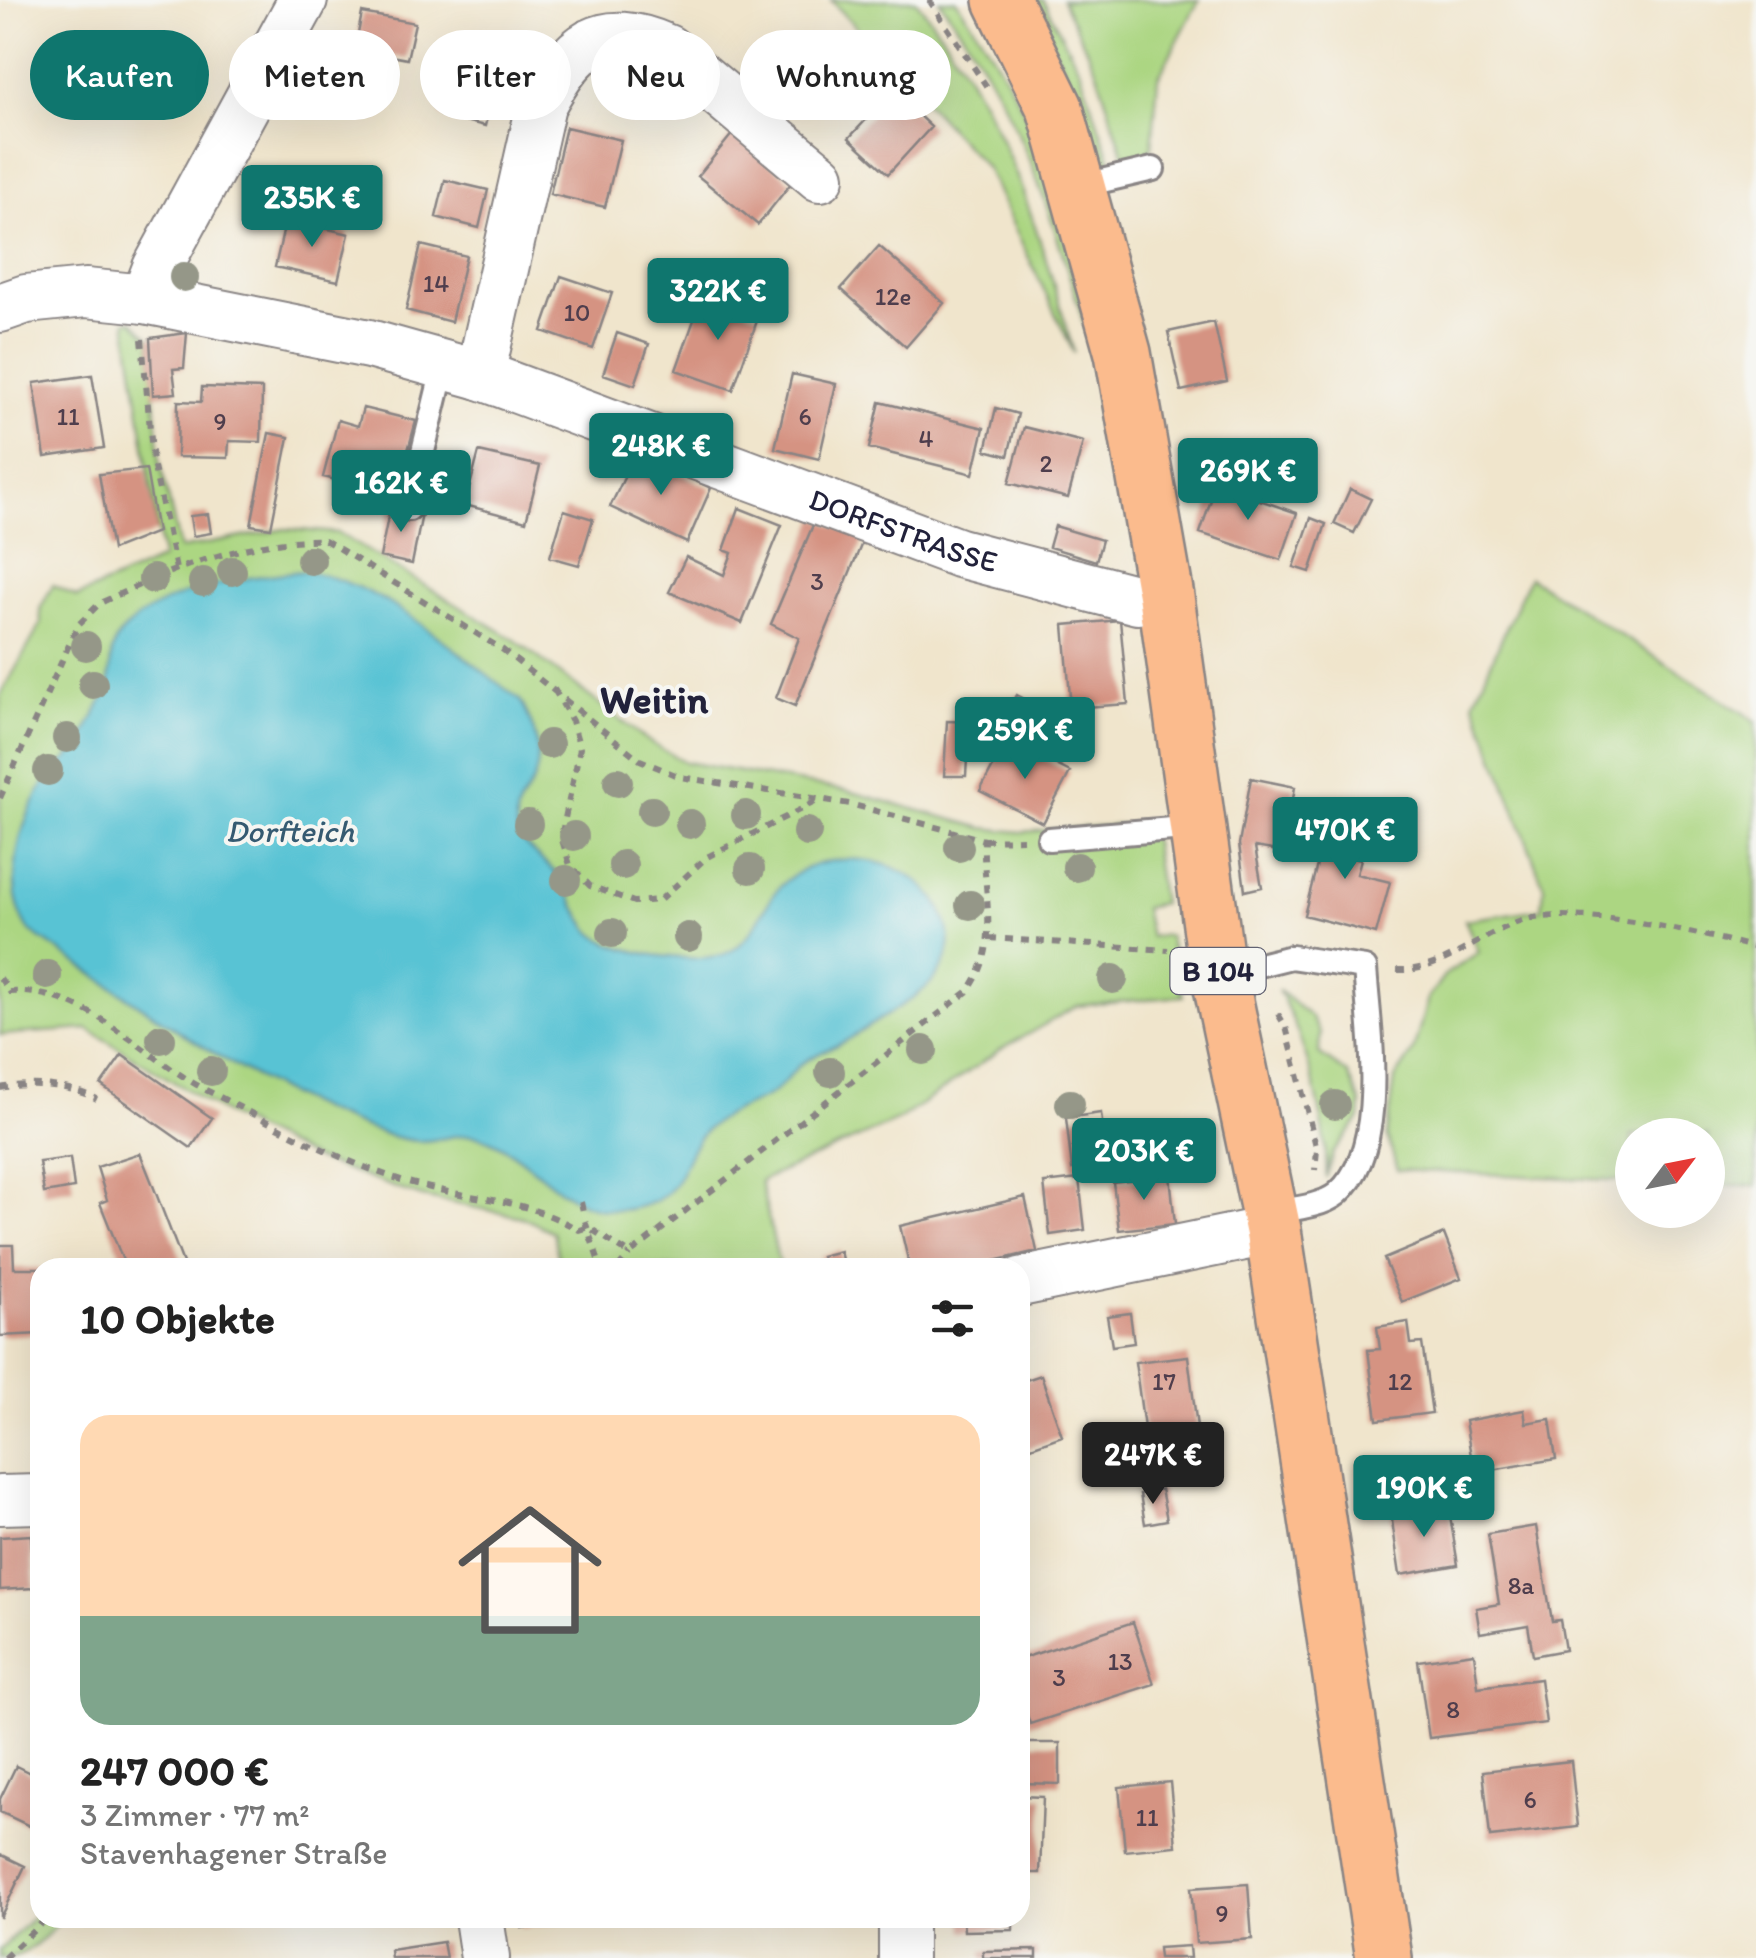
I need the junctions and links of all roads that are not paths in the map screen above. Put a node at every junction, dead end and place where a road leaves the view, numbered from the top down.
1 (303, 0) edge
2 (1002, 0) edge
3 (1152, 169) dead end
4 (820, 177) dead end
5 (1080, 186) junction
6 (145, 299) junction
7 (0, 308) edge
8 (462, 370) junction
9 (409, 508) dead end
10 (1166, 597) junction
11 (1197, 827) junction
12 (1049, 839) dead end
13 (1201, 961) junction
14 (1271, 1222) junction
15 (1030, 1280) edge
16 (30, 1499) edge
17 (0, 1500) edge
18 (480, 1928) edge
19 (903, 1928) edge
20 (485, 1958) edge
21 (904, 1958) edge
22 (1384, 1958) edge

1 - 6 street
2 - 5 main road, B 104
3 - 5 lane
4 - 8 street
5 - 10 main road, B 104
6 - 7 street, DORFSTRASSE
6 - 8 street, DORFSTRASSE
8 - 9 lane
8 - 10 street, DORFSTRASSE
10 - 11 main road, B 104
11 - 12 lane
11 - 13 main road, B 104
13 - 14 main road, B 104
13 - 14 lane
14 - 15 street
14 - 22 main road, B 104
16 - 17 street
18 - 20 street
19 - 21 street

